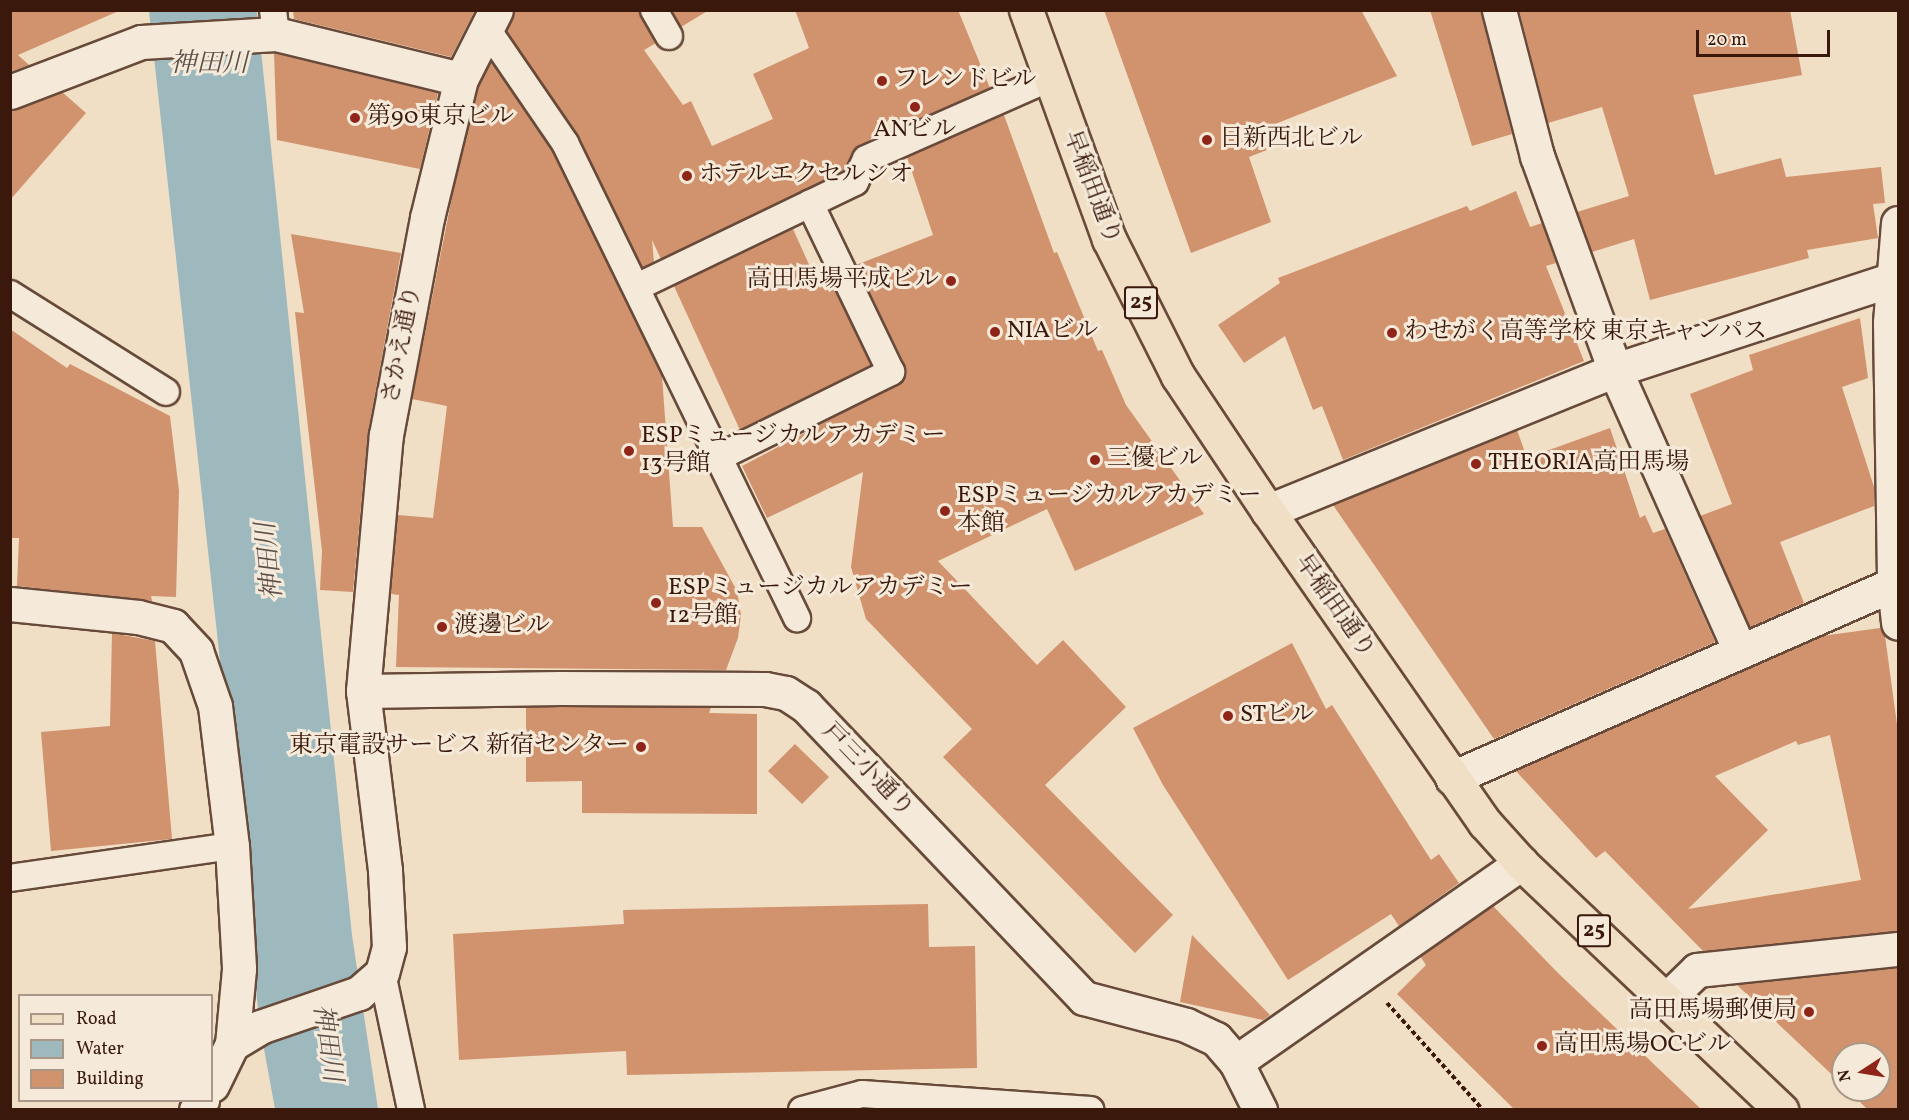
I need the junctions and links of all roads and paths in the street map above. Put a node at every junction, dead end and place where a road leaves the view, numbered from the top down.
1 (654, 10) edge
2 (1026, 10) edge
3 (1499, 10) edge
4 (492, 20) edge
5 (270, 27) edge
6 (669, 36) dead end
7 (1050, 78) junction
8 (461, 79) junction
9 (10, 92) edge
10 (810, 204) junction
11 (1899, 223) edge
12 (1891, 280) junction
13 (637, 287) junction
14 (10, 294) edge
15 (1615, 370) junction
16 (166, 392) dead end
17 (721, 456) junction
18 (1268, 511) junction
19 (1894, 584) junction
20 (10, 604) edge
21 (797, 618) dead end
22 (1899, 623) edge
23 (1740, 651) junction
24 (363, 692) junction
25 (1452, 778) junction
26 (231, 846) junction
27 (1521, 863) junction
28 (10, 878) edge
29 (1899, 949) edge
30 (1361, 975) junction
31 (371, 983) junction
32 (1666, 1000) junction
33 (232, 1044) junction
34 (1236, 1062) junction
35 (213, 1083) edge
36 (411, 1110) edge
37 (802, 1110) edge
38 (1090, 1110) edge
39 (1260, 1110) edge
40 (1483, 1110) edge
41 (1781, 1110) edge

1 - 6 lane
2 - 7 main road, 早稲田通り / 25
3 - 15 street
4 - 8 street, さかえ通り
4 - 13 lane
5 - 8 street
5 - 9 street
7 - 10 lane
7 - 18 main road, 早稲田通り / 25
8 - 24 street, さかえ通り
10 - 13 lane
10 - 17 lane
11 - 12 street
12 - 15 street
12 - 19 street
13 - 17 lane
14 - 16 lane
15 - 18 street
15 - 23 street
17 - 21 lane
18 - 25 main road, 早稲田通り / 25
19 - 22 street
19 - 23 street
20 - 26 street
23 - 25 street
24 - 31 street, さかえ通り
24 - 34 street, 戸三小通り
25 - 27 main road, 早稲田通り / 25
26 - 28 lane
26 - 33 street
27 - 30 street
27 - 32 main road, 早稲田通り / 25
29 - 32 street
30 - 34 street
30 - 40 path
31 - 33 street
31 - 36 lane
32 - 41 main road, 早稲田通り / 25
33 - 35 street
34 - 39 street, 戸三小通り
37 - 38 lane

